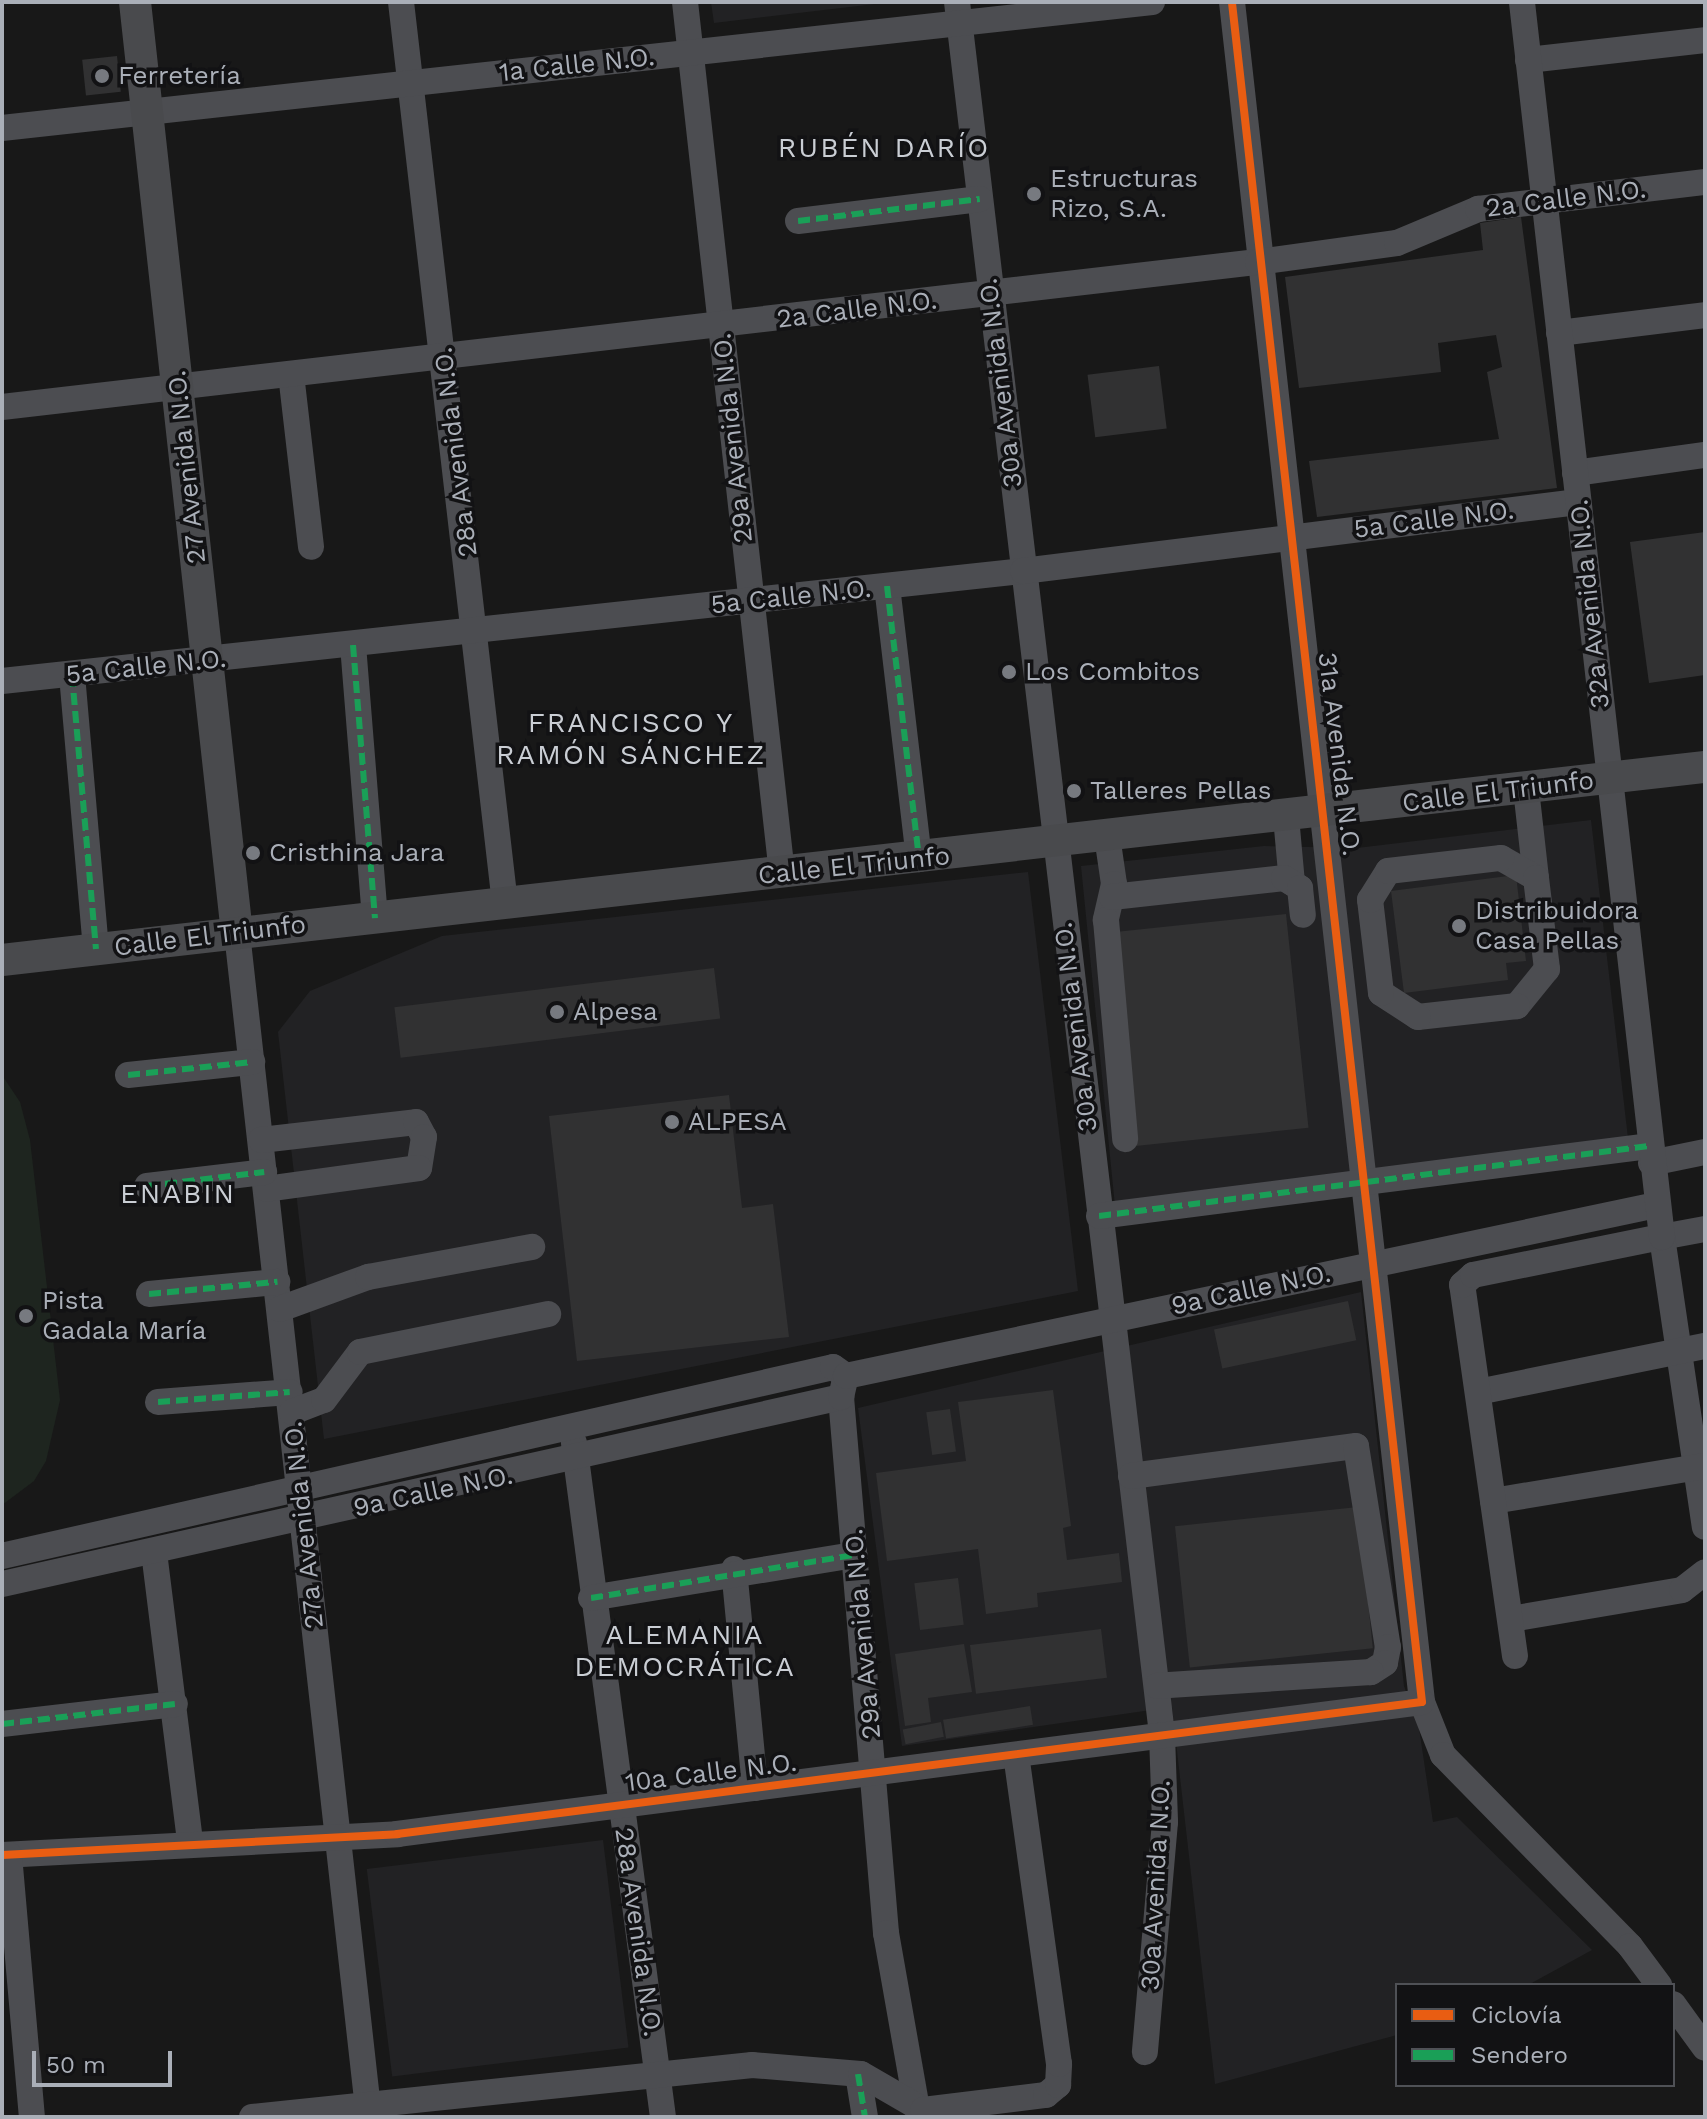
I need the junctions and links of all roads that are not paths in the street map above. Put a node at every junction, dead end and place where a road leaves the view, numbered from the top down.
1 (135, 2) edge
2 (401, 2) edge
3 (685, 2) edge
4 (1152, 2) edge
5 (1232, 2) edge
6 (1522, 2) edge
7 (959, 12) edge
8 (1705, 40) edge
9 (690, 52) junction
10 (1528, 60) junction
11 (411, 83) junction
12 (147, 111) junction
13 (2, 128) edge
14 (1705, 182) edge
15 (1544, 198) junction
16 (980, 199) junction
17 (798, 221) dead end
18 (1258, 262) junction
19 (991, 294) junction
20 (1705, 315) edge
21 (721, 326) junction
22 (1559, 333) junction
23 (444, 355) junction
24 (291, 374) junction
25 (177, 386) junction
26 (2, 407) edge
27 (1705, 455) edge
28 (1575, 473) junction
29 (1578, 502) junction
30 (1292, 537) junction
31 (311, 547) dead end
32 (1023, 571) junction
33 (887, 586) junction
34 (752, 602) junction
35 (478, 631) junction
36 (353, 645) junction
37 (209, 660) junction
38 (72, 675) junction
39 (2, 681) edge
40 (1705, 767) edge
41 (1610, 779) junction
42 (1526, 789) junction
43 (1327, 813) junction
44 (1286, 817) junction
45 (1107, 836) junction
46 (1053, 843) junction
47 (919, 859) junction
48 (782, 874) junction
49 (1536, 878) junction
50 (1292, 883) junction
51 (1112, 897) junction
52 (505, 904) junction
53 (1303, 915) dead end
54 (375, 918) junction
55 (237, 933) junction
56 (96, 949) junction
57 (2, 960) edge
58 (252, 1062) junction
59 (128, 1075) dead end
60 (1125, 1139) dead end
61 (261, 1140) junction
62 (1705, 1152) edge
63 (1650, 1154) junction
64 (265, 1180) junction
65 (1369, 1184) junction
66 (147, 1186) dead end
67 (1656, 1205) junction
68 (1099, 1216) junction
69 (1705, 1229) edge
70 (1662, 1237) junction
71 (532, 1247) dead end
72 (1378, 1263) junction
73 (277, 1282) junction
74 (149, 1294) dead end
75 (280, 1309) junction
76 (548, 1314) dead end
77 (1110, 1320) junction
78 (1694, 1348) edge
79 (844, 1387) junction
80 (1478, 1392) junction
81 (158, 1402) dead end
82 (291, 1402) junction
83 (576, 1428) junction
84 (572, 1461) junction
85 (1702, 1467) edge
86 (1131, 1476) junction
87 (301, 1492) junction
88 (1493, 1501) junction
89 (304, 1520) junction
90 (1705, 1527) edge
91 (154, 1552) junction
92 (855, 1555) junction
93 (2, 1556) edge
94 (734, 1569) junction
95 (1705, 1572) edge
96 (2, 1584) edge
97 (591, 1598) junction
98 (1511, 1619) junction
99 (1515, 1656) dead end
100 (1157, 1686) junction
101 (1422, 1702) junction
102 (175, 1704) junction
103 (2, 1724) edge
104 (1162, 1735) junction
105 (1016, 1756) junction
106 (876, 1773) junction
107 (755, 1788) junction
108 (621, 1804) junction
109 (338, 1834) junction
110 (190, 1843) junction
111 (5, 1855) edge
112 (1658, 1983) edge
113 (1675, 2007) edge
114 (1705, 2048) edge
115 (1145, 2052) dead end
116 (657, 2074) junction
117 (858, 2074) junction
118 (917, 2108) junction
119 (369, 2110) edge
120 (32, 2117) edge
121 (252, 2117) edge
122 (663, 2117) edge
123 (865, 2117) edge

1 - 12 main road, 27 Avenida N.O.
2 - 11 street, 28a Avenida N.O.
3 - 9 street, 29a Avenida N.O.
4 - 7 street, 1a Calle N.O.
5 - 18 street, 31a Avenida N.O.
6 - 10 street, 32a Avenida N.O.
7 - 9 street, 1a Calle N.O.
7 - 16 street, 30a Avenida N.O.
8 - 10 street
9 - 11 street, 1a Calle N.O.
9 - 21 street, 29a Avenida N.O.
10 - 15 street, 32a Avenida N.O.
11 - 12 street, 1a Calle N.O.
11 - 23 street, 28a Avenida N.O.
12 - 13 street, 1a Calle N.O.
12 - 25 main road, 27 Avenida N.O.
14 - 15 street, 2a Calle N.O.
15 - 18 street, 2a Calle N.O.
15 - 22 street, 32a Avenida N.O.
16 - 17 street
16 - 19 street, 30a Avenida N.O.
18 - 19 street, 2a Calle N.O.
18 - 30 street, 31a Avenida N.O.
19 - 21 street, 2a Calle N.O.
19 - 32 street, 30a Avenida N.O.
20 - 22 street
21 - 23 street, 2a Calle N.O.
21 - 34 street, 29a Avenida N.O.
22 - 28 street, 32a Avenida N.O.
23 - 24 street, 2a Calle N.O.
23 - 35 street, 28a Avenida N.O.
24 - 25 street, 2a Calle N.O.
24 - 31 street
25 - 26 street, 2a Calle N.O.
25 - 37 main road, 27 Avenida N.O.
27 - 28 street
28 - 29 street, 32a Avenida N.O.
29 - 30 street, 5a Calle N.O.
29 - 41 street, 32a Avenida N.O.
30 - 32 street, 5a Calle N.O.
30 - 43 street, 31a Avenida N.O.
32 - 33 street, 5a Calle N.O.
32 - 46 street, 30a Avenida N.O.
33 - 34 street, 5a Calle N.O.
33 - 47 street
34 - 35 street, 5a Calle N.O.
34 - 48 street, 29a Avenida N.O.
35 - 36 street, 5a Calle N.O.
35 - 52 street, 28a Avenida N.O.
36 - 37 street, 5a Calle N.O.
36 - 54 street
37 - 38 street, 5a Calle N.O.
37 - 55 main road, 27 Avenida N.O.
38 - 39 street, 5a Calle N.O.
38 - 56 street
40 - 41 main road, Calle El Triunfo
41 - 42 main road, Calle El Triunfo
41 - 63 street, 32a Avenida N.O.
42 - 43 main road, Calle El Triunfo
42 - 49 street
43 - 44 main road, Calle El Triunfo
43 - 65 street, 31a Avenida N.O.
44 - 45 main road, Calle El Triunfo
44 - 50 street
45 - 46 main road, Calle El Triunfo
45 - 51 street
46 - 47 main road, Calle El Triunfo
46 - 68 street, 30a Avenida N.O.
47 - 48 main road, Calle El Triunfo
48 - 52 main road, Calle El Triunfo
49 - 49 street
50 - 51 street
50 - 53 street
51 - 60 street
52 - 54 main road, Calle El Triunfo
54 - 55 main road, Calle El Triunfo
55 - 56 main road, Calle El Triunfo
55 - 58 street, 27a Avenida N.O.
56 - 57 main road, Calle El Triunfo
58 - 59 street
58 - 61 street, 27a Avenida N.O.
61 - 64 street, 27a Avenida N.O.
61 - 64 street
62 - 63 street
63 - 65 street
63 - 67 street, 32a Avenida N.O.
64 - 66 street
64 - 73 street, 27a Avenida N.O.
65 - 68 street
65 - 72 street, 31a Avenida N.O.
67 - 70 street, 32a Avenida N.O.
67 - 72 street, 9a Calle N.O.
68 - 77 street, 30a Avenida N.O.
69 - 70 street
70 - 78 street, 32a Avenida N.O.
70 - 80 street
71 - 75 street
72 - 77 street, 9a Calle N.O.
72 - 101 street, 31a Avenida N.O.
73 - 74 street
73 - 75 street, 27a Avenida N.O.
75 - 82 street, 27a Avenida N.O.
76 - 82 street
77 - 79 street, 9a Calle N.O.
77 - 86 street, 30a Avenida N.O.
78 - 80 street
78 - 85 street, 32a Avenida N.O.
79 - 83 street, 9a Calle N.O.
79 - 84 street, 9a Calle N.O.
79 - 92 street, 29a Avenida N.O.
80 - 88 street
81 - 82 street
82 - 87 street, 27a Avenida N.O.
83 - 84 street, 28a Avenida N.O.
83 - 87 street, 9a Calle N.O.
84 - 89 street, 9a Calle N.O.
84 - 97 street, 28a Avenida N.O.
85 - 88 street
85 - 90 street, 32a Avenida N.O.
86 - 100 street, 30a Avenida N.O.
86 - 100 street
87 - 89 street, 27a Avenida N.O.
87 - 93 street, 9a Calle N.O.
88 - 98 street
89 - 91 street, 9a Calle N.O.
89 - 109 street, 27a Avenida N.O.
91 - 96 street, 9a Calle N.O.
91 - 102 street
92 - 94 street
92 - 106 street, 29a Avenida N.O.
94 - 97 street
94 - 107 street
95 - 98 street
97 - 108 street, 28a Avenida N.O.
98 - 99 street
100 - 104 street, 30a Avenida N.O.
101 - 104 street, 10a Calle N.O.
101 - 112 street, 31a Avenida N.O.
102 - 103 street
102 - 110 street
104 - 105 street, 10a Calle N.O.
104 - 115 street, 30a Avenida N.O.
105 - 106 street, 10a Calle N.O.
105 - 118 street
106 - 107 street, 10a Calle N.O.
106 - 118 street, 29a Avenida N.O.
107 - 108 street, 10a Calle N.O.
108 - 109 street, 10a Calle N.O.
108 - 116 street, 28a Avenida N.O.
109 - 110 street, 10a Calle N.O.
109 - 119 street, 27a Avenida N.O.
110 - 111 street, 10a Calle N.O.
111 - 120 street
113 - 114 street
116 - 117 street
116 - 119 street
116 - 122 street, 28a Avenida N.O.
117 - 118 street
117 - 123 street
119 - 121 street

